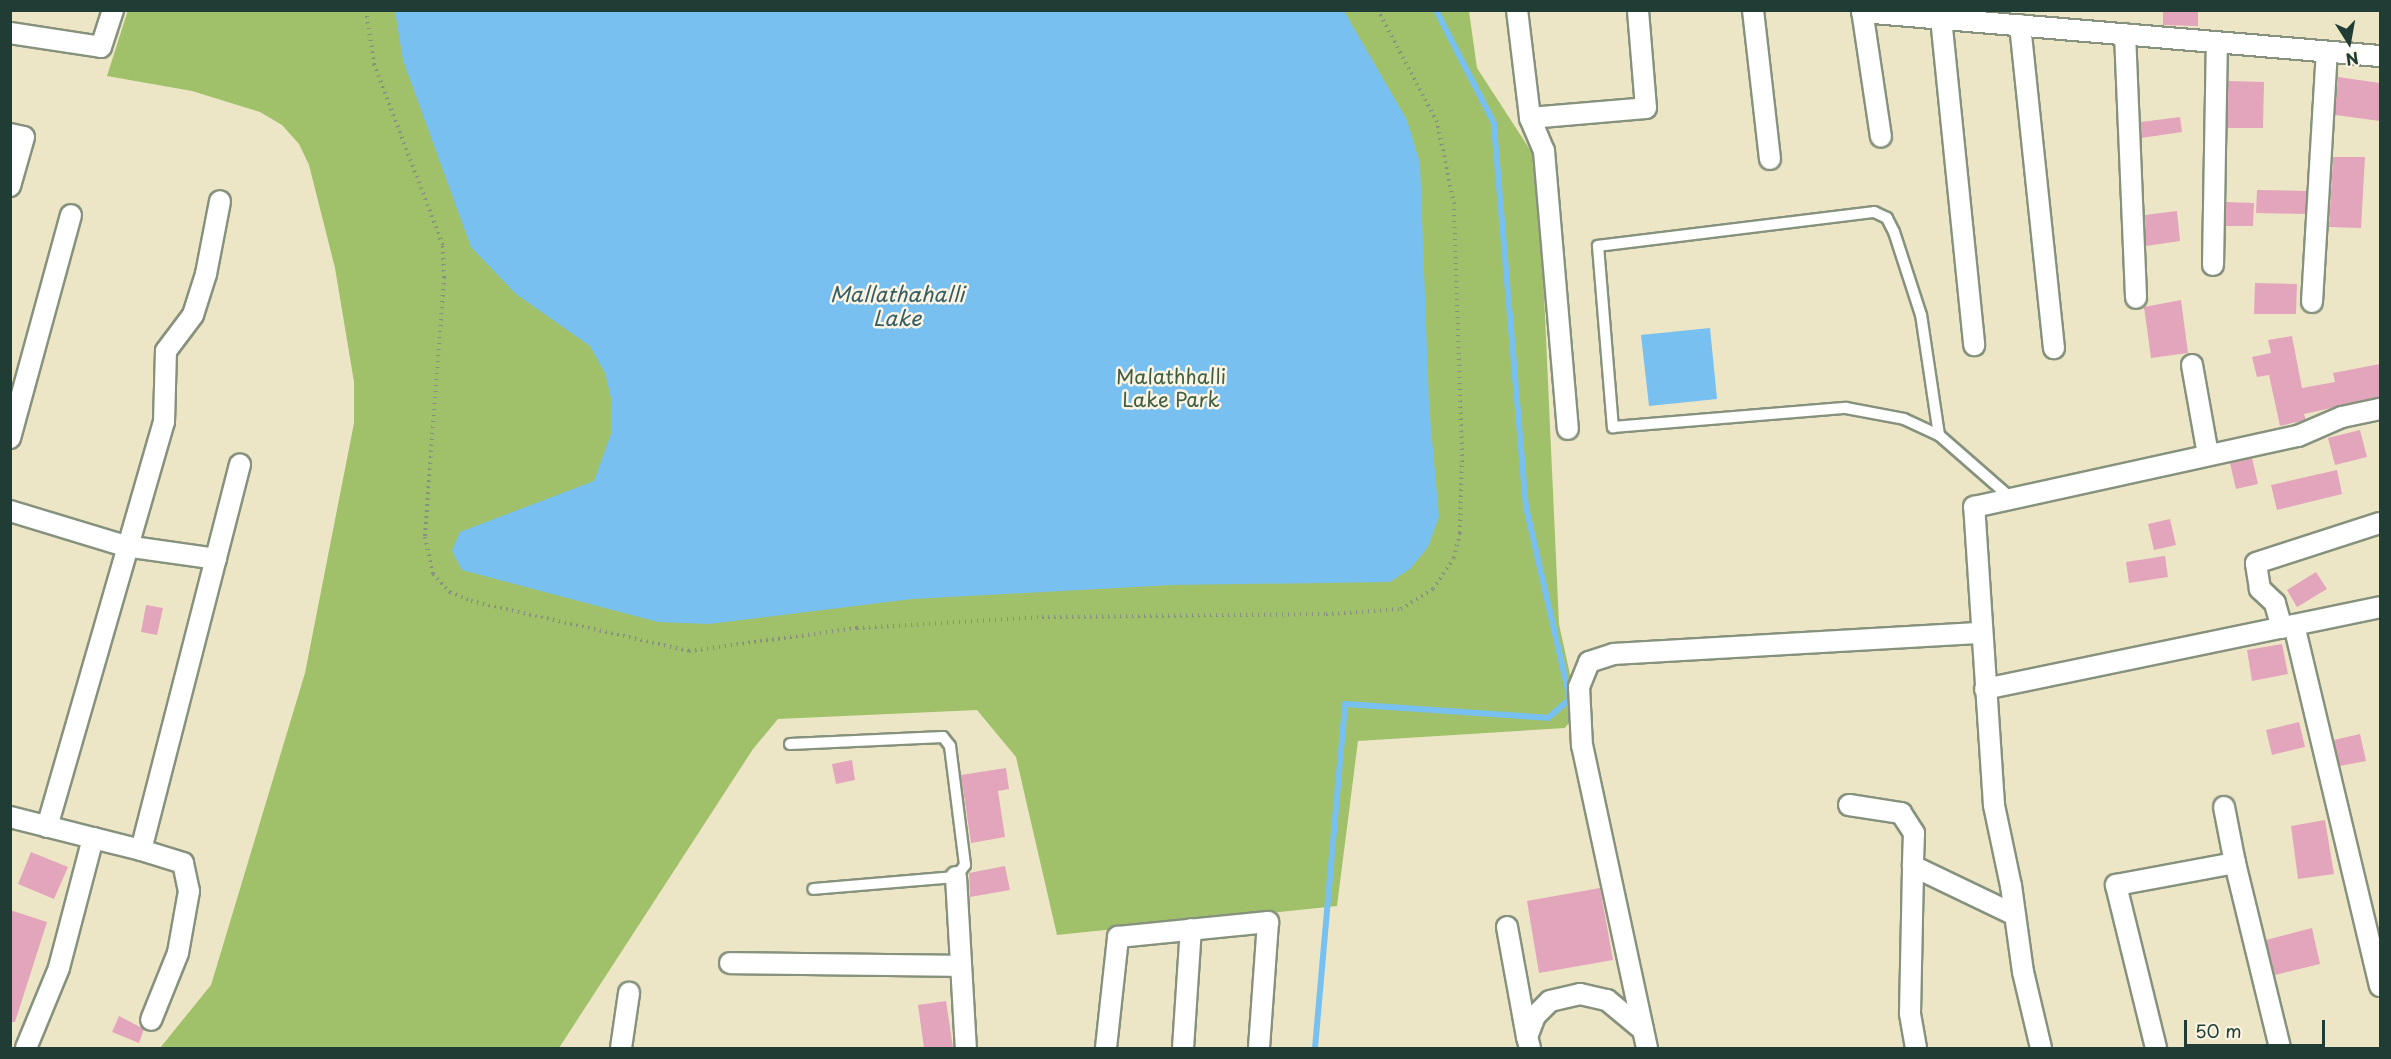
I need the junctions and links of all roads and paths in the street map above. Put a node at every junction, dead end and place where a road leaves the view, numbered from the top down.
1 (112, 10) edge
2 (366, 10) edge
3 (1378, 10) edge
4 (1517, 10) edge
5 (1638, 10) edge
6 (1753, 10) edge
7 (1862, 11) edge
8 (1941, 18) junction
9 (2019, 25) junction
10 (10, 33) edge
11 (2125, 34) junction
12 (2217, 42) junction
13 (2327, 52) junction
14 (2380, 56) edge
15 (1530, 118) junction
16 (10, 134) edge
17 (1881, 137) dead end
18 (1770, 159) dead end
19 (10, 186) edge
20 (220, 201) dead end
21 (71, 215) dead end
22 (2213, 265) dead end
23 (2136, 298) dead end
24 (2312, 302) dead end
25 (1974, 345) dead end
26 (2054, 348) dead end
27 (2192, 365) dead end
28 (2380, 409) edge
29 (1568, 429) dead end
30 (1939, 435) junction
31 (10, 438) edge
32 (2208, 455) junction
33 (240, 465) dead end
34 (2011, 498) junction
35 (10, 511) edge
36 (2380, 523) edge
37 (125, 546) junction
38 (216, 559) junction
39 (2380, 607) edge
40 (2288, 627) junction
41 (1980, 633) junction
42 (1985, 689) junction
43 (790, 744) dead end
44 (1849, 804) dead end
45 (2224, 807) dead end
46 (10, 817) edge
47 (47, 826) junction
48 (93, 838) junction
49 (141, 850) junction
50 (2235, 862) junction
51 (1912, 866) junction
52 (956, 877) junction
53 (814, 889) dead end
54 (2015, 915) junction
55 (1507, 927) dead end
56 (1191, 929) junction
57 (730, 963) dead end
58 (961, 966) junction
59 (2380, 986) edge
60 (629, 993) dead end
61 (151, 1020) dead end
62 (1645, 1039) edge
63 (1528, 1042) edge
64 (26, 1048) edge
65 (621, 1048) edge
66 (966, 1048) edge
67 (1106, 1048) edge
68 (1183, 1048) edge
69 (1259, 1048) edge
70 (1916, 1048) edge
71 (2041, 1048) edge
72 (2157, 1048) edge
73 (2280, 1048) edge

1 - 10 street
2 - 3 path
4 - 15 street
5 - 15 street
6 - 18 street
7 - 8 street
7 - 17 street
8 - 9 street
8 - 25 street
9 - 11 street
9 - 26 street
11 - 12 street
11 - 23 street
12 - 13 street
12 - 22 street
13 - 14 street
13 - 24 street
15 - 29 street
16 - 19 street
20 - 37 street
21 - 31 street
27 - 32 street
28 - 32 street
30 - 30 lane
30 - 34 lane
32 - 34 street
33 - 38 street
34 - 41 street
35 - 37 street
36 - 40 street
37 - 38 street
37 - 47 street
38 - 49 street
39 - 40 street
40 - 42 street
40 - 59 street
41 - 42 street
41 - 62 street
42 - 54 street
43 - 52 lane
44 - 51 street
45 - 50 street
46 - 47 street
47 - 48 street
48 - 49 street
48 - 64 street
49 - 61 street
50 - 72 street
50 - 73 street
51 - 54 street
51 - 70 street
52 - 53 lane
52 - 58 street
54 - 71 street
55 - 63 street
56 - 67 street
56 - 68 street
56 - 69 street
57 - 58 street
58 - 66 street
60 - 65 street
62 - 63 street

